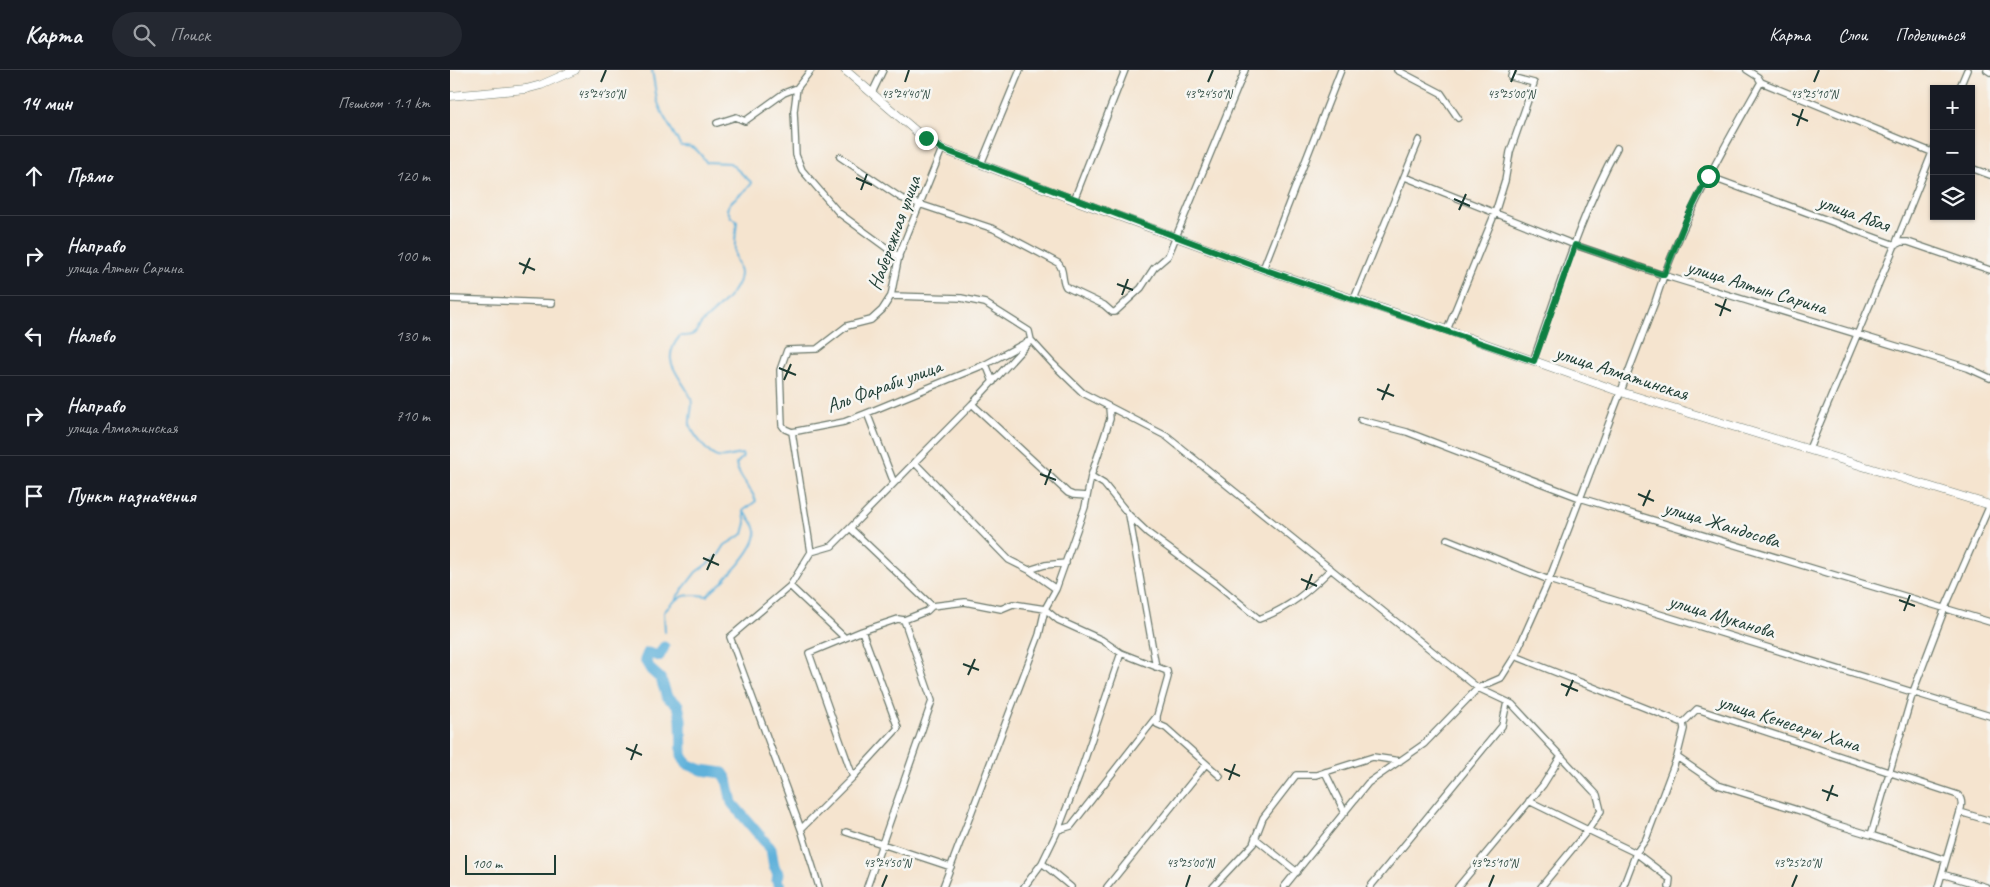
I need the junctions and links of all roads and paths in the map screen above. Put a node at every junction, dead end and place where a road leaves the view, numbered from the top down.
1 (575, 70) edge
2 (811, 70) edge
3 (845, 70) edge
4 (883, 70) edge
5 (1020, 70) edge
6 (1125, 70) edge
7 (1245, 70) edge
8 (1341, 70) edge
9 (1397, 70) edge
10 (1512, 70) edge
11 (1748, 70) edge
12 (1967, 70) edge
13 (1761, 82) junction
14 (1961, 85) edge
15 (797, 88) junction
16 (872, 93) junction
17 (450, 96) edge
18 (1458, 118) dead end
19 (716, 123) dead end
20 (1419, 140) dead end
21 (1617, 148) dead end
22 (942, 149) junction
23 (1930, 150) edge
24 (840, 157) dead end
25 (1930, 158) edge
26 (981, 164) junction
27 (1975, 169) edge
28 (1990, 175) edge
29 (1708, 176) junction
30 (1405, 177) junction
31 (1074, 200) junction
32 (919, 205) junction
33 (1495, 214) junction
34 (1175, 237) junction
35 (1575, 245) junction
36 (1895, 245) junction
37 (899, 257) junction
38 (1263, 269) junction
39 (1990, 270) edge
40 (1664, 275) junction
41 (892, 296) junction
42 (450, 298) edge
43 (1354, 299) junction
44 (552, 303) dead end
45 (1446, 330) junction
46 (1858, 336) junction
47 (1031, 340) junction
48 (1534, 361) junction
49 (986, 364) junction
50 (1990, 378) edge
51 (993, 382) junction
52 (1621, 392) junction
53 (972, 404) junction
54 (1109, 407) junction
55 (867, 413) junction
56 (1361, 420) dead end
57 (792, 432) junction
58 (1809, 450) junction
59 (914, 462) junction
60 (1091, 476) junction
61 (894, 483) junction
62 (1087, 496) junction
63 (1580, 498) junction
64 (1990, 505) edge
65 (1130, 515) junction
66 (850, 528) junction
67 (1447, 539) dead end
68 (812, 552) junction
69 (1066, 563) junction
70 (1331, 569) junction
71 (1029, 570) junction
72 (1549, 580) junction
73 (790, 586) junction
74 (1056, 589) junction
75 (932, 606) junction
76 (1945, 608) junction
77 (1045, 609) junction
78 (904, 620) junction
79 (1990, 622) edge
80 (862, 631) junction
81 (845, 638) junction
82 (1120, 653) junction
83 (1514, 656) junction
84 (1156, 667) junction
85 (1478, 688) junction
86 (1913, 692) junction
87 (1507, 702) junction
88 (1156, 716) junction
89 (1990, 716) edge
90 (1683, 723) junction
91 (1561, 756) junction
92 (1678, 757) junction
93 (1400, 761) junction
94 (1206, 764) junction
95 (1325, 772) junction
96 (1889, 774) junction
97 (1220, 776) dead end
98 (853, 778) junction
99 (1529, 801) junction
100 (1960, 812) junction
101 (1344, 813) junction
102 (1990, 821) edge
103 (801, 829) junction
104 (1058, 830) junction
105 (1588, 830) junction
106 (846, 832) dead end
107 (1870, 835) junction
108 (1255, 838) junction
109 (882, 845) junction
110 (1636, 853) junction
111 (1946, 860) junction
112 (1042, 863) junction
113 (951, 867) junction
114 (1297, 872) junction
115 (1942, 874) junction
116 (819, 887) edge
117 (867, 887) edge
118 (943, 887) edge
119 (1024, 887) edge
120 (1071, 887) edge
121 (1107, 887) edge
122 (1213, 887) edge
123 (1284, 887) edge
124 (1370, 887) edge
125 (1458, 887) edge
126 (1541, 887) edge
127 (1623, 887) edge
128 (1670, 887) edge
129 (1938, 887) edge
130 (1986, 887) edge

1 - 17 street
2 - 15 street
3 - 16 street, улица Алматинская
4 - 16 street
5 - 26 street
6 - 31 street
7 - 34 street
8 - 38 street
9 - 18 street
10 - 33 street
11 - 13 street
12 - 14 street
13 - 23 street
13 - 29 street
15 - 19 street
15 - 37 street
16 - 22 street, улица Алматинская
20 - 30 street
21 - 35 street
22 - 26 street, улица Алматинская
22 - 32 street, Набережная улица
24 - 32 street
25 - 36 street
26 - 31 street, улица Алматинская
27 - 28 street
29 - 36 street, улица Абая
29 - 40 street
30 - 33 street, улица Алтын Сарина
30 - 43 street
31 - 34 street, улица Алматинская
32 - 34 street
32 - 37 street, Набережная улица
33 - 35 street, улица Алтын Сарина
33 - 45 street
34 - 38 street, улица Алматинская
35 - 40 street, улица Алтын Сарина
35 - 48 street
36 - 39 street, улица Абая
36 - 46 street
37 - 41 street, Набережная улица
38 - 43 street, улица Алматинская
40 - 46 street, улица Алтын Сарина
40 - 52 street
41 - 47 street
41 - 57 street, Набережная улица
42 - 44 street
43 - 45 street, улица Алматинская
45 - 48 street, улица Алматинская
46 - 50 street, улица Алтын Сарина
46 - 58 street
47 - 49 street, Аль Фараби улица
47 - 51 street
47 - 54 street
48 - 52 street, улица Алматинская
49 - 51 street
49 - 55 street, Аль Фараби улица
51 - 53 street
52 - 58 street, улица Алматинская
52 - 63 street
53 - 59 street
53 - 62 street
54 - 60 street
54 - 70 street
55 - 57 street, Аль Фараби улица
55 - 61 street
56 - 63 street, улица Жандосова
57 - 68 street, Набережная улица
58 - 64 street, улица Алматинская
59 - 61 street
59 - 71 street
60 - 62 street
60 - 65 street
61 - 66 street
62 - 69 street
63 - 72 street
63 - 76 street, улица Жандосова
64 - 76 street
65 - 70 street
65 - 84 street
66 - 68 street
66 - 75 street
67 - 72 street, улица Муканова
68 - 73 street
69 - 71 street
69 - 74 street
70 - 85 street
71 - 74 street
72 - 83 street
72 - 86 street, улица Муканова
73 - 81 street
73 - 103 street
74 - 77 street
75 - 77 street
75 - 78 street
76 - 79 street, улица Жандосова
76 - 86 street
77 - 82 street
77 - 113 street
78 - 80 street
78 - 109 street
80 - 81 street
80 - 98 street
81 - 98 street
82 - 84 street
82 - 104 street
83 - 85 street
83 - 90 street
84 - 88 street
85 - 87 street
85 - 93 street
86 - 89 street, улица Муканова
86 - 96 street
87 - 91 street
87 - 124 street
88 - 94 street
88 - 104 street
90 - 92 street
90 - 96 street, улица Кенесары Хана
91 - 99 street
91 - 105 street
92 - 107 street
92 - 110 street
93 - 95 street
93 - 101 street
94 - 97 street
94 - 121 street
95 - 101 street
95 - 108 street
96 - 100 street, улица Кенесары Хана
96 - 107 street
98 - 103 street
99 - 105 street
99 - 125 street
100 - 102 street
100 - 111 street
101 - 114 street
103 - 116 street
104 - 112 street
105 - 110 street
105 - 126 street
106 - 109 street
107 - 111 street
108 - 114 street
108 - 122 street
109 - 113 street
109 - 117 street
110 - 127 street
110 - 128 street
111 - 115 street
112 - 119 street
112 - 120 street
113 - 118 street
114 - 123 street
115 - 129 street
115 - 130 street

